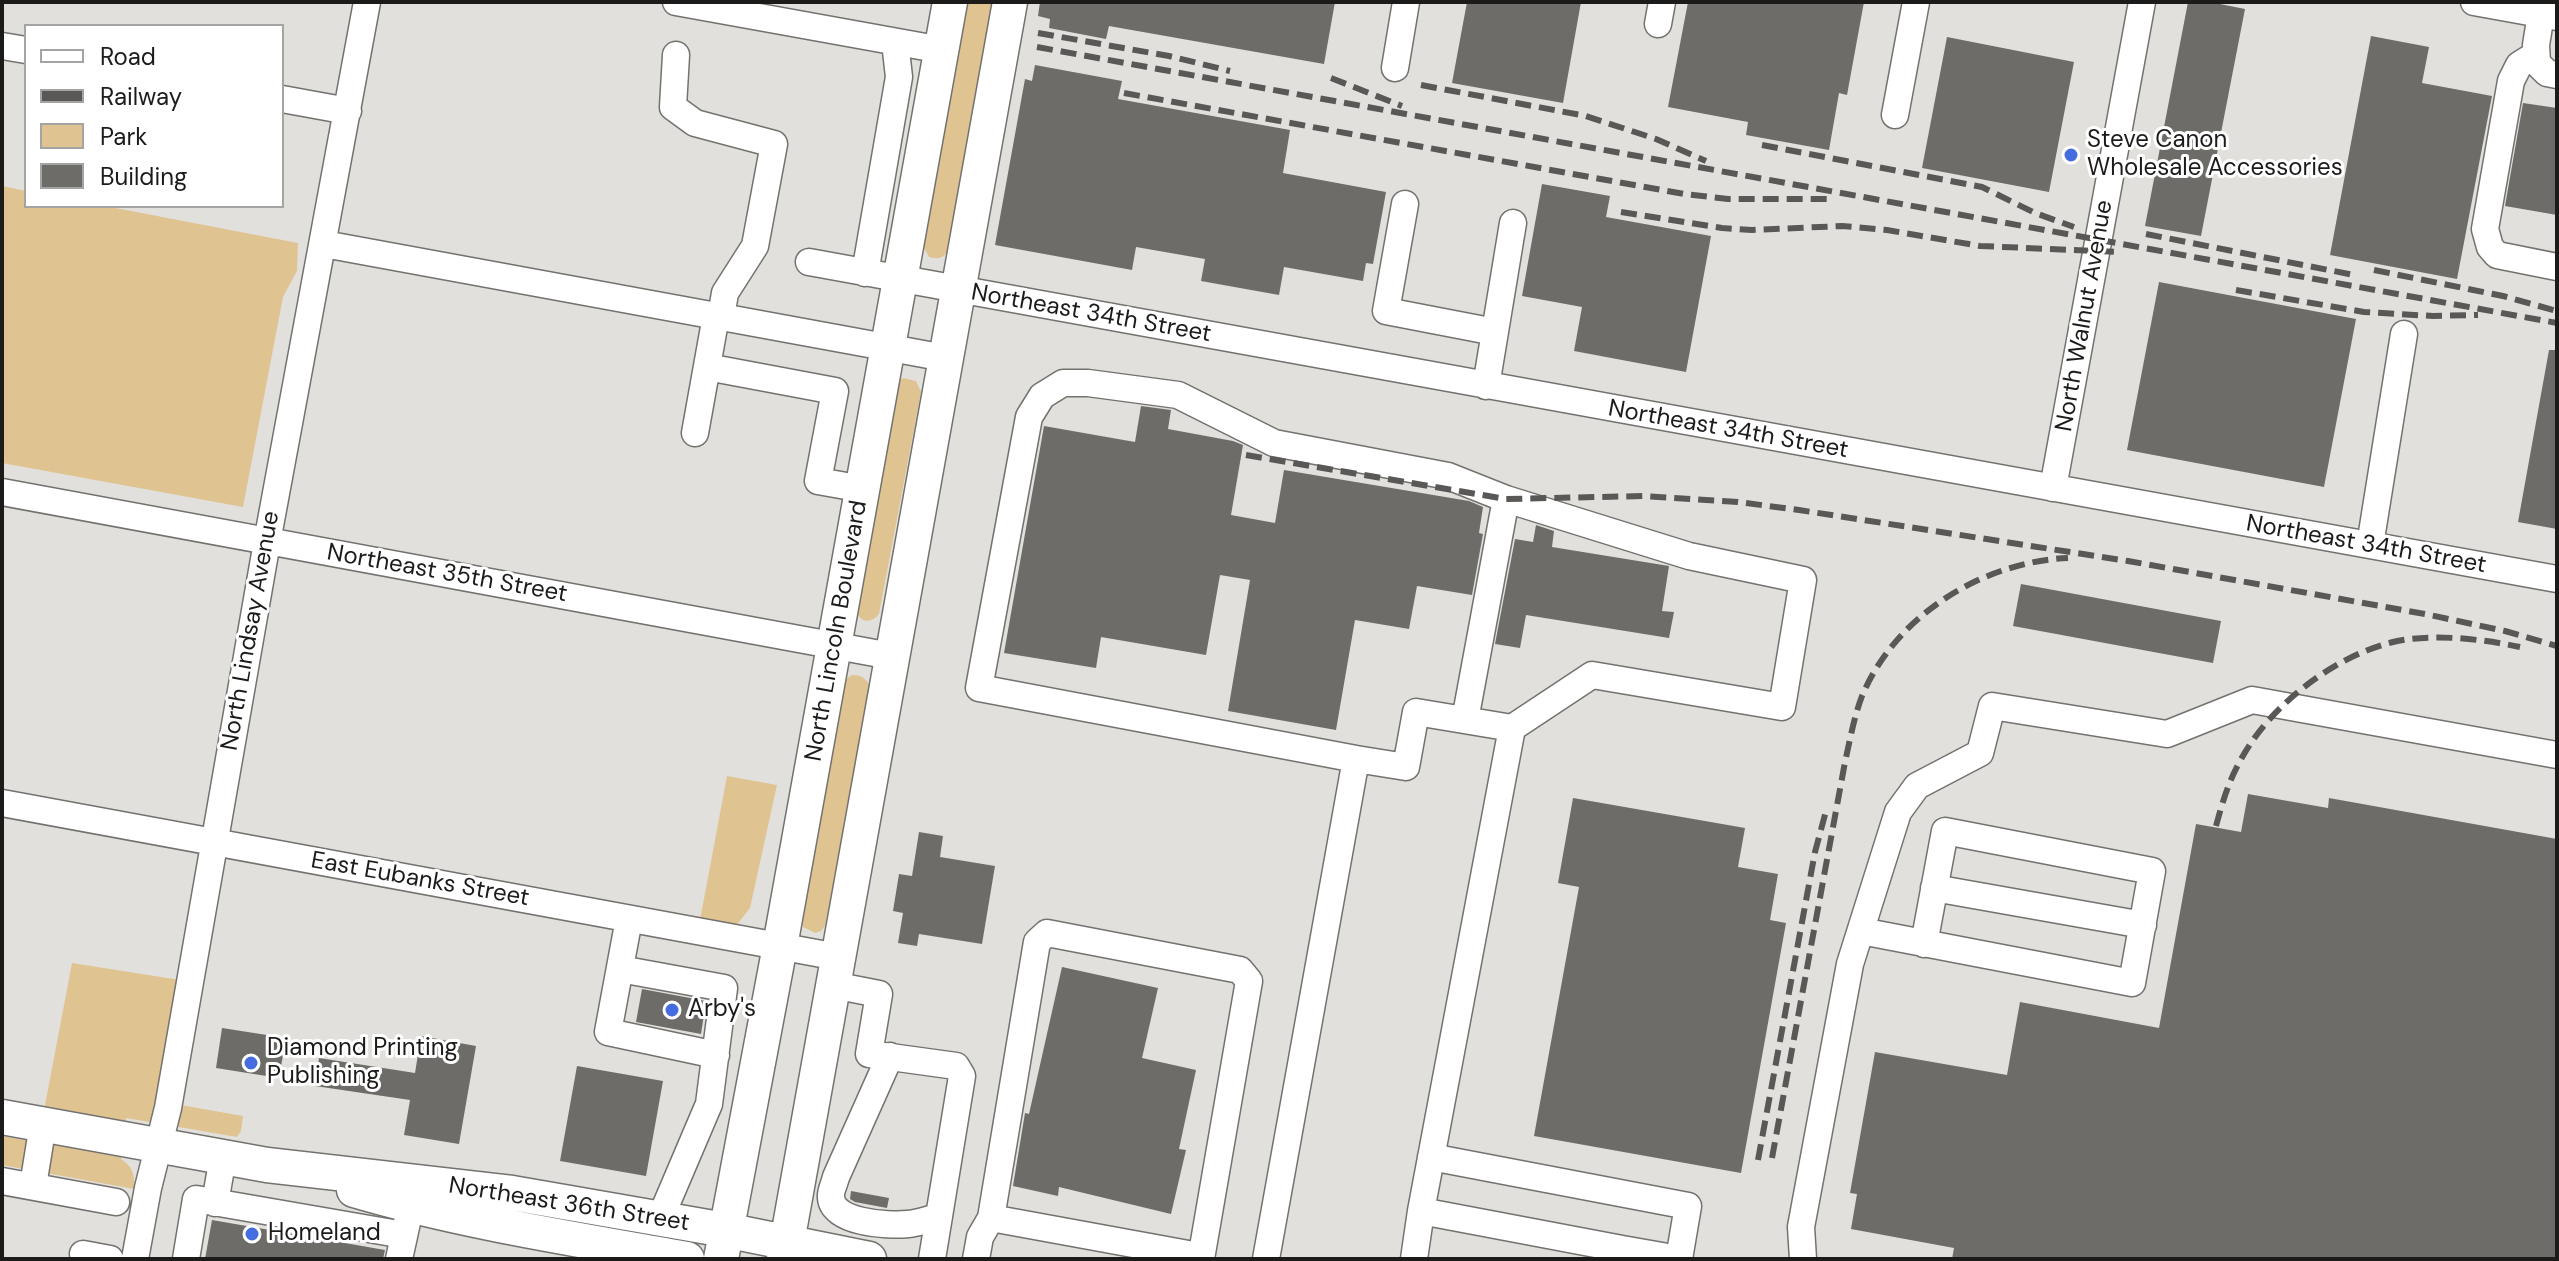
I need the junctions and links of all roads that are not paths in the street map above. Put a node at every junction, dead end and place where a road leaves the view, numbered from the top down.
1 (367, 2) edge
2 (676, 2) edge
3 (950, 2) edge
4 (1010, 2) edge
5 (1406, 2) edge
6 (1916, 2) edge
7 (2142, 2) edge
8 (2474, 2) edge
9 (758, 9) edge
10 (2549, 16) edge
11 (895, 42) junction
12 (2, 46) edge
13 (24, 50) edge
14 (942, 50) junction
15 (676, 55) dead end
16 (2535, 55) junction
17 (1395, 68) dead end
18 (2557, 75) edge
19 (284, 99) edge
20 (348, 111) junction
21 (1895, 115) dead end
22 (1405, 204) dead end
23 (1513, 223) dead end
24 (324, 244) junction
25 (809, 262) dead end
26 (2557, 267) edge
27 (865, 273) junction
28 (900, 279) junction
29 (958, 290) junction
30 (719, 316) junction
31 (1495, 332) junction
32 (2404, 334) dead end
33 (888, 347) junction
34 (945, 358) junction
35 (707, 367) junction
36 (1486, 386) junction
37 (695, 433) dead end
38 (2053, 488) junction
39 (863, 489) junction
40 (2, 492) edge
41 (1506, 499) junction
42 (267, 542) junction
43 (2370, 545) junction
44 (2557, 579) edge
45 (834, 644) junction
46 (891, 656) junction
47 (1465, 720) junction
48 (1512, 728) junction
49 (2557, 755) edge
50 (1356, 759) junction
51 (2, 803) edge
52 (214, 842) junction
53 (1934, 888) junction
54 (629, 919) junction
55 (2143, 925) junction
56 (1861, 931) junction
57 (1924, 944) junction
58 (780, 946) junction
59 (620, 969) junction
60 (836, 971) junction
61 (716, 1055) junction
62 (890, 1056) junction
63 (2, 1117) edge
64 (43, 1124) junction
65 (158, 1145) junction
66 (223, 1157) junction
67 (1431, 1157) junction
68 (267, 1165) junction
69 (2, 1181) edge
70 (33, 1186) junction
71 (116, 1202) dead end
72 (215, 1203) junction
73 (1421, 1211) junction
74 (939, 1217) junction
75 (309, 1218) junction
76 (991, 1218) junction
77 (660, 1219) junction
78 (399, 1233) edge
79 (723, 1244) edge
80 (785, 1251) edge
81 (83, 1254) dead end
82 (1621, 1254) edge
83 (1200, 1257) edge
84 (110, 1259) edge
85 (135, 1259) edge
86 (186, 1259) edge
87 (687, 1259) edge
88 (869, 1259) edge
89 (932, 1259) edge
90 (976, 1259) edge
91 (1266, 1259) edge
92 (1414, 1259) edge
93 (1803, 1259) edge

1 - 20 street, North Lindsay Avenue
2 - 9 street
3 - 14 main road, North Lincoln Boulevard
4 - 29 main road
5 - 17 street
6 - 21 street
7 - 38 street, North Walnut Avenue
8 - 10 street
9 - 11 street
10 - 16 street
11 - 14 street
11 - 27 street
12 - 13 street
14 - 28 main road, North Lincoln Boulevard
15 - 30 street
16 - 18 street
16 - 26 street
19 - 20 street
20 - 24 street, North Lindsay Avenue
22 - 31 street
23 - 31 street
24 - 30 street
24 - 42 street, North Lindsay Avenue
25 - 27 street, Northeast 34th Street
27 - 28 street, Northeast 34th Street
28 - 29 street, Northeast 34th Street
28 - 33 main road, North Lincoln Boulevard
29 - 34 main road
29 - 36 street, Northeast 34th Street
30 - 33 street
30 - 35 street
31 - 36 street
32 - 43 street
33 - 34 street
33 - 39 main road, North Lincoln Boulevard
34 - 46 main road
35 - 37 street
35 - 39 street
36 - 38 street, Northeast 34th Street
38 - 43 street, Northeast 34th Street
39 - 45 main road, North Lincoln Boulevard
40 - 42 street, Northeast 35th Street
41 - 47 street
41 - 48 street
41 - 50 street
42 - 45 street, Northeast 35th Street
42 - 52 street, North Lindsay Avenue
43 - 44 street, Northeast 34th Street
45 - 46 street, Northeast 35th Street
45 - 58 main road, North Lincoln Boulevard
46 - 60 main road
47 - 48 street
47 - 50 street
48 - 67 street
49 - 56 street
50 - 91 street
51 - 52 street, East Eubanks Street
52 - 54 street, East Eubanks Street
52 - 65 street, North Lindsay Avenue
53 - 55 street
53 - 55 street
53 - 57 street
54 - 58 street, East Eubanks Street
54 - 59 street
55 - 57 street
56 - 57 street
56 - 93 street
58 - 60 street, East Eubanks Street
58 - 79 main road, North Lincoln Boulevard
59 - 61 street
59 - 61 street
60 - 62 street, East Eubanks Street
60 - 80 main road
61 - 77 street
62 - 74 street
62 - 74 street
63 - 64 main road, Northeast 36th Street
64 - 65 main road, Northeast 36th Street
64 - 70 street
65 - 66 main road, Northeast 36th Street
65 - 85 street, North Lindsay Avenue
66 - 68 main road, Northeast 36th Street
66 - 72 street
67 - 73 street
67 - 82 street
68 - 77 main road, Northeast 36th Street
68 - 78 main road, Northeast 36th Street
69 - 70 street
70 - 71 street
72 - 75 street
72 - 86 street
73 - 82 street
73 - 92 street
74 - 89 street
75 - 78 street
75 - 78 street
76 - 83 street
76 - 83 street
76 - 90 street
77 - 79 main road, Northeast 36th Street
78 - 87 main road, Northeast 36th Street
79 - 80 main road, Northeast 36th Street
80 - 88 main road, Northeast 36th Street
81 - 84 street

